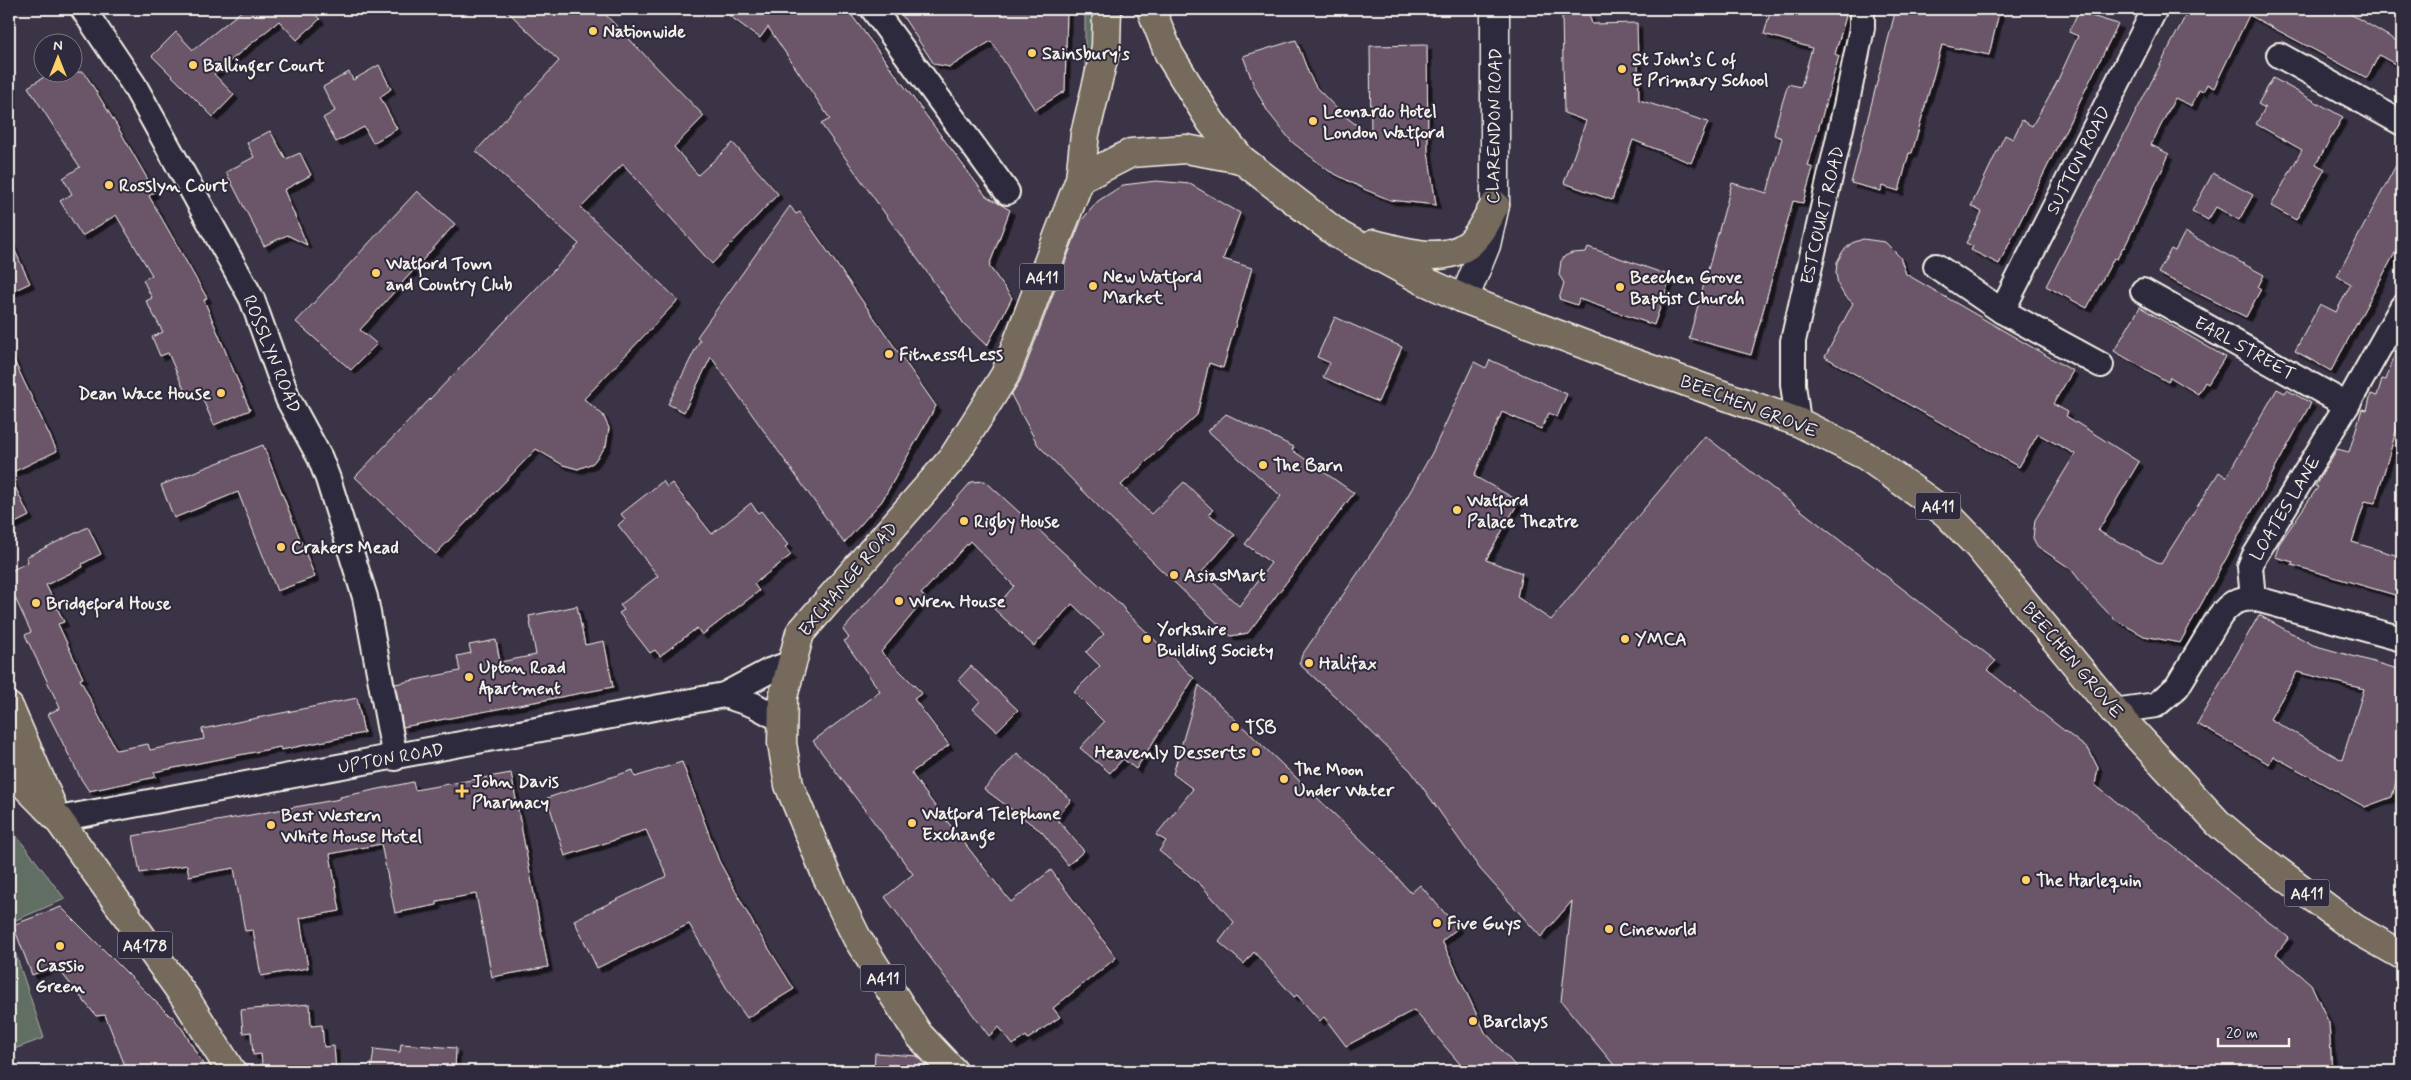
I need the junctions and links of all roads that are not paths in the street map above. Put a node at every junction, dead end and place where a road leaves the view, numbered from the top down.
1 (83, 9) edge
2 (873, 9) edge
3 (1107, 9) edge
4 (1151, 9) edge
5 (1495, 9) edge
6 (1862, 9) edge
7 (2155, 9) edge
8 (2279, 55) dead end
9 (2402, 123) edge
10 (1241, 159) junction
11 (1080, 178) junction
12 (1007, 192) dead end
13 (1494, 205) junction
14 (1339, 235) junction
15 (1936, 266) dead end
16 (2143, 291) dead end
17 (1464, 299) junction
18 (2402, 307) edge
19 (2002, 311) junction
20 (2101, 365) dead end
21 (2348, 405) junction
22 (1798, 422) junction
23 (2253, 598) junction
24 (2402, 639) edge
25 (792, 663) junction
26 (724, 695) junction
27 (9, 707) edge
28 (2114, 710) junction
29 (782, 720) junction
30 (395, 758) junction
31 (9, 769) edge
32 (58, 819) junction
33 (2402, 955) edge
34 (231, 1071) edge
35 (952, 1071) edge

1 - 30 street, ROSSLYN ROAD
2 - 12 street
3 - 11 main road, A411
4 - 10 main road, BEECHEN GROVE / A411
5 - 13 street, CLARENDON ROAD
6 - 22 street, ESTCOURT ROAD
7 - 19 street, SUTTON ROAD
8 - 9 street
10 - 11 main road, A411
10 - 14 main road, BEECHEN GROVE / A411
11 - 25 main road, EXCHANGE ROAD / A411
13 - 14 main road
13 - 17 street, CLARENDON ROAD
14 - 17 main road, BEECHEN GROVE / A411
15 - 19 street
16 - 21 street, EARL STREET
17 - 22 main road, BEECHEN GROVE / A411
18 - 21 street, LOATES LANE
19 - 20 street
21 - 23 street, LOATES LANE
22 - 28 main road, BEECHEN GROVE / A411
23 - 24 street
23 - 28 street
25 - 26 street, UPTON ROAD
25 - 29 main road, EXCHANGE ROAD / A411
26 - 29 street, UPTON ROAD
26 - 30 street, UPTON ROAD
27 - 32 main road, A4178
28 - 33 main road, BEECHEN GROVE / A411
29 - 35 main road, EXCHANGE ROAD / A411
30 - 32 street, UPTON ROAD
31 - 32 main road, A4178
32 - 34 main road, A4178

